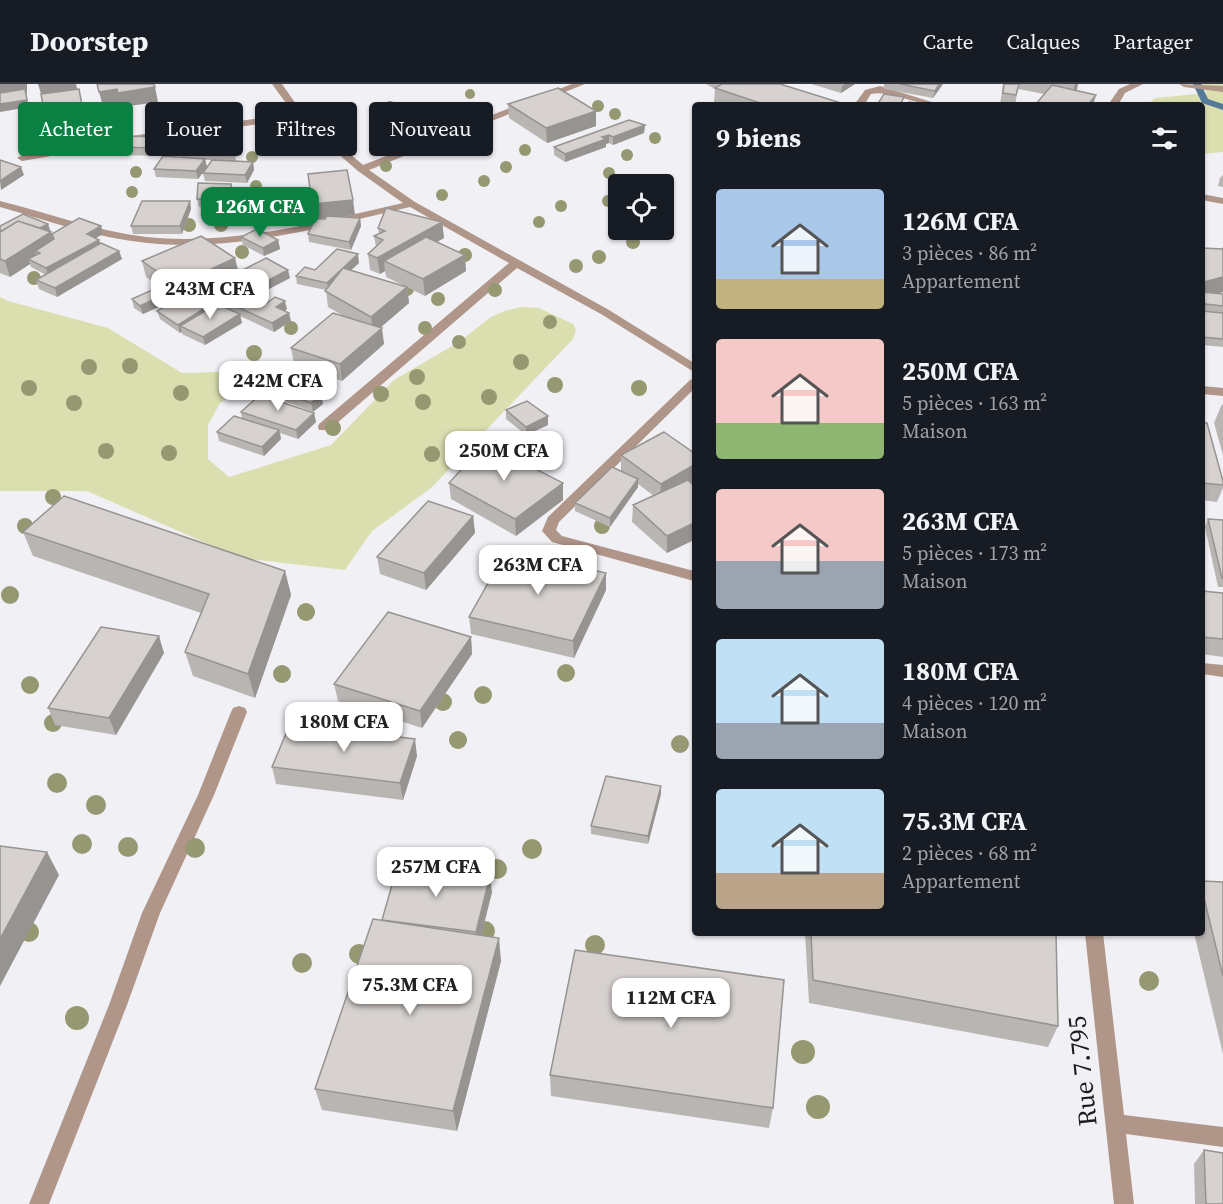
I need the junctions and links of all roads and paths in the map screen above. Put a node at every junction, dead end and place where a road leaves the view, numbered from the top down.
1 (291, 84) edge
2 (580, 84) edge
3 (1138, 84) edge
4 (1184, 84) edge
5 (278, 86) edge
6 (873, 87) edge
7 (1223, 89) edge
8 (290, 102) edge
9 (861, 102) edge
10 (923, 102) edge
11 (1115, 102) edge
12 (255, 122) edge
13 (347, 156) edge
14 (22, 158) dead end
15 (362, 169) junction
16 (1205, 198) edge
17 (1223, 201) edge
18 (0, 204) edge
19 (411, 204) junction
20 (515, 264) junction
21 (692, 367) edge
22 (692, 385) edge
23 (1205, 390) edge
24 (1223, 392) edge
25 (324, 428) dead end
26 (692, 575) edge
27 (1205, 669) edge
28 (1223, 671) edge
29 (239, 712) dead end
30 (1094, 936) edge
31 (1114, 1123) junction
32 (1223, 1137) edge
33 (39, 1204) edge
34 (1124, 1204) edge

1 - 5 street
2 - 15 street
3 - 11 street
4 - 7 street
5 - 8 street
6 - 9 street
6 - 10 street
12 - 14 street
13 - 15 street
15 - 19 street
16 - 17 street
18 - 19 street
19 - 20 street
20 - 21 street
20 - 25 street
22 - 26 street
23 - 24 street
27 - 28 street
29 - 33 street
30 - 31 street, Rue 7.795
31 - 32 street
31 - 34 street, Rue 7.795

